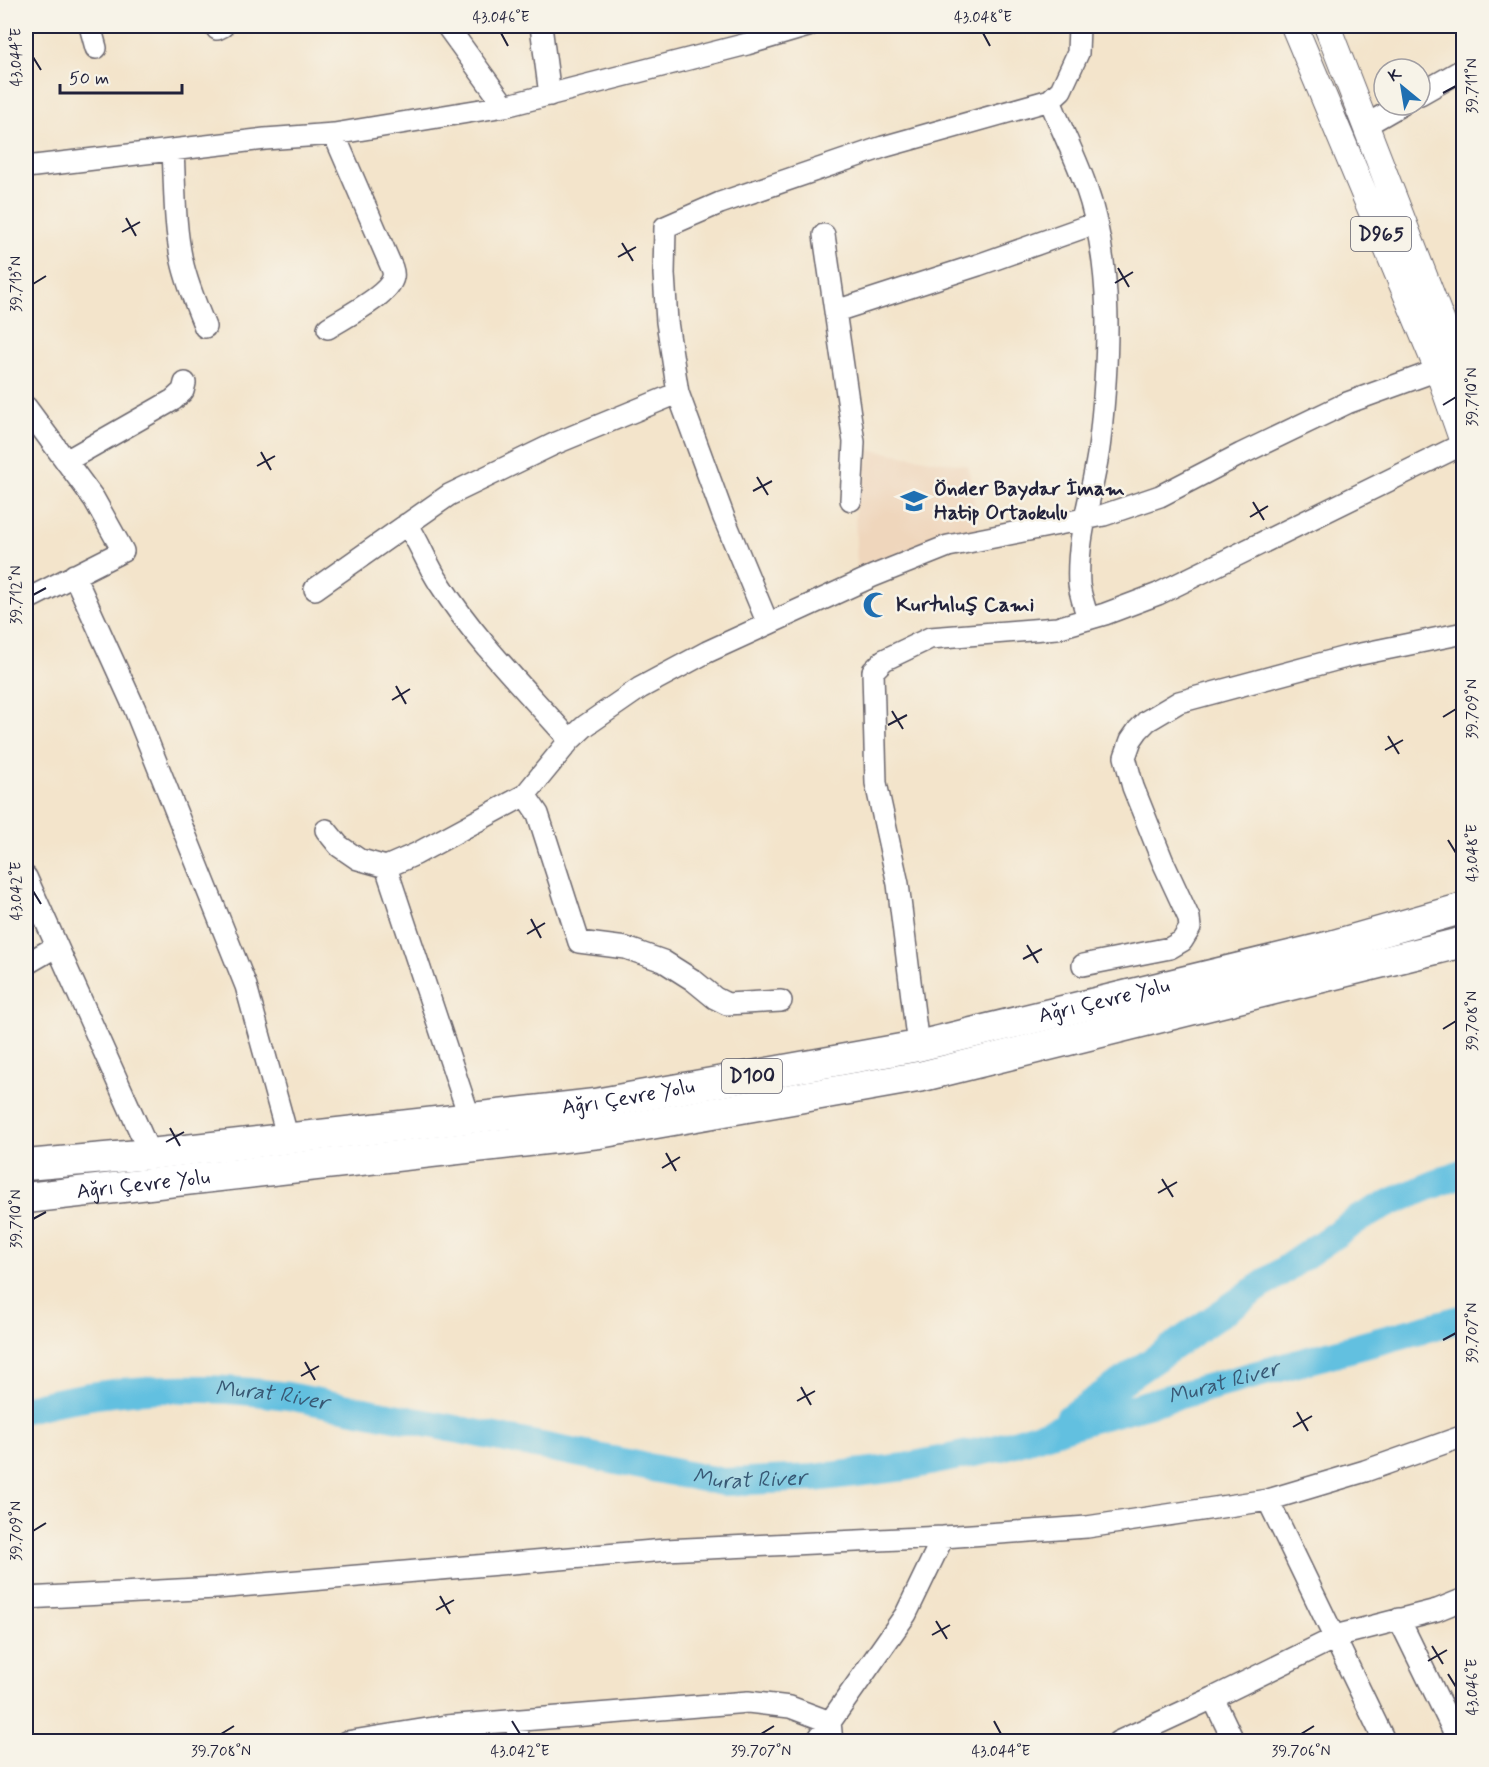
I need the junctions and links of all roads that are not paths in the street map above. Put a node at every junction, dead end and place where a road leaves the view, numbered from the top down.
1 (90, 26) edge
2 (447, 26) edge
3 (542, 26) edge
4 (808, 26) edge
5 (1079, 26) edge
6 (1294, 26) edge
7 (1327, 26) edge
8 (96, 48) dead end
9 (1464, 69) edge
10 (1432, 87) edge
11 (550, 95) junction
12 (1050, 100) junction
13 (505, 106) junction
14 (1380, 117) edge
15 (1366, 125) junction
16 (334, 134) junction
17 (173, 150) junction
18 (26, 167) edge
19 (1096, 223) junction
20 (824, 235) dead end
21 (836, 310) junction
22 (205, 327) dead end
23 (328, 328) dead end
24 (1438, 370) junction
25 (1464, 380) edge
26 (185, 383) dead end
27 (678, 393) junction
28 (26, 407) edge
29 (1463, 444) edge
30 (66, 461) junction
31 (851, 500) dead end
32 (1084, 520) junction
33 (407, 524) junction
34 (74, 575) junction
35 (315, 589) dead end
36 (26, 600) edge
37 (1088, 619) junction
38 (768, 624) junction
39 (1464, 633) edge
40 (570, 740) junction
41 (525, 795) junction
42 (326, 830) dead end
43 (386, 867) junction
44 (26, 877) edge
45 (1464, 908) edge
46 (1464, 942) edge
47 (57, 946) junction
48 (26, 964) edge
49 (1083, 964) dead end
50 (781, 1001) dead end
51 (918, 1046) junction
52 (470, 1119) junction
53 (288, 1139) junction
54 (150, 1154) junction
55 (26, 1165) edge
56 (26, 1198) edge
57 (1464, 1436) edge
58 (1268, 1500) junction
59 (943, 1537) junction
60 (26, 1598) edge
61 (1464, 1599) edge
62 (1399, 1619) junction
63 (1334, 1639) junction
64 (1213, 1698) junction
65 (517, 1720) junction
66 (831, 1732) edge
67 (346, 1742) edge
68 (518, 1742) edge
69 (816, 1742) edge
70 (1118, 1742) edge
71 (1234, 1742) edge
72 (1385, 1742) edge
73 (1459, 1742) edge

1 - 8 street
2 - 13 street
3 - 11 street
4 - 11 street
5 - 12 street
6 - 24 main road, D965
7 - 15 main road, D965
9 - 10 street
11 - 13 street
12 - 19 street
12 - 27 street
13 - 16 street
14 - 15 street
15 - 25 main road, D965
16 - 17 street
16 - 23 street
17 - 18 street
17 - 22 street
19 - 21 street
19 - 32 street
20 - 21 street
21 - 31 street
24 - 29 main road, D965
24 - 32 street
26 - 30 street
27 - 33 street
27 - 38 street
28 - 30 street
29 - 37 street
30 - 34 street
32 - 37 street
32 - 38 street
33 - 35 street
33 - 40 street
34 - 36 street
34 - 53 street
37 - 51 street
38 - 40 street
39 - 49 street
40 - 41 street
41 - 43 street
41 - 50 street
42 - 43 street
43 - 52 street
44 - 47 street
45 - 51 highway, Ağrı Çevre Yolu / D100
46 - 56 highway, Ağrı Çevre Yolu / D100
47 - 48 street
47 - 54 street
51 - 52 highway, Ağrı Çevre Yolu / D100
52 - 53 highway, Ağrı Çevre Yolu / D100
53 - 54 highway, Ağrı Çevre Yolu / D100
54 - 55 highway, Ağrı Çevre Yolu / D100
57 - 58 street
58 - 59 street
58 - 63 street
59 - 60 street
59 - 66 street
61 - 62 street
62 - 63 street
62 - 73 street
63 - 64 street
63 - 72 street
64 - 70 street
64 - 71 street
65 - 66 street
65 - 67 street
65 - 68 street
66 - 69 street

